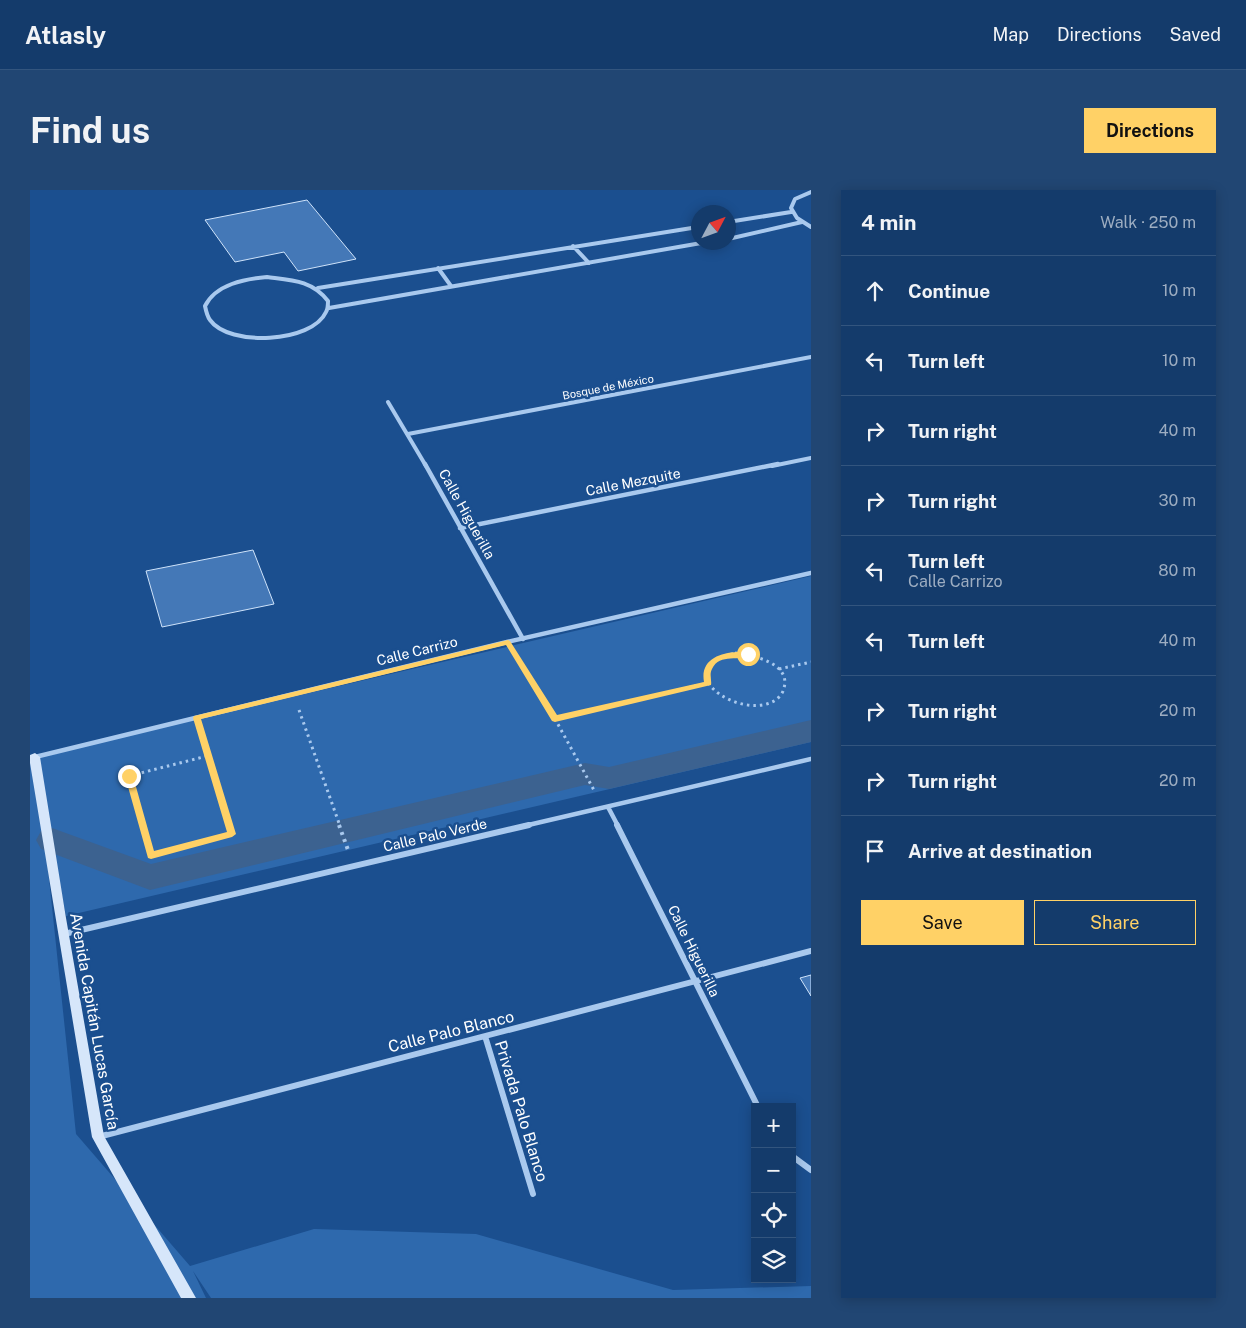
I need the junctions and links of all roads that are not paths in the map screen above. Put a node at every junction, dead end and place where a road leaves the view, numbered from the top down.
1 (811, 192) edge
2 (791, 212) junction
3 (736, 221) edge
4 (802, 222) junction
5 (811, 227) edge
6 (691, 228) edge
7 (736, 237) edge
8 (691, 245) edge
9 (573, 246) junction
10 (589, 263) junction
11 (438, 268) junction
12 (451, 286) junction
13 (318, 288) junction
14 (329, 308) junction
15 (811, 357) edge
16 (388, 402) dead end
17 (408, 434) junction
18 (811, 458) edge
19 (460, 528) junction
20 (811, 573) edge
21 (523, 639) junction
22 (33, 758) edge
23 (811, 760) edge
24 (608, 807) junction
25 (64, 934) junction
26 (811, 951) edge
27 (696, 982) junction
28 (485, 1036) junction
29 (756, 1103) edge
30 (98, 1137) junction
31 (796, 1159) edge
32 (811, 1170) edge
33 (533, 1194) dead end
34 (189, 1298) edge

1 - 2 street
2 - 3 street
2 - 4 street
4 - 5 street
4 - 7 street
6 - 9 street
8 - 10 street
9 - 10 street
9 - 11 street
10 - 12 street
11 - 12 street
11 - 13 street
12 - 14 street
13 - 14 street
13 - 14 street
15 - 17 street, Bosque de México
16 - 17 street, Calle Higuerilla
17 - 19 street, Calle Higuerilla
18 - 19 street, Calle Mezquite
19 - 21 street, Calle Higuerilla
20 - 21 street, Calle Carrizo
21 - 22 street, Calle Carrizo
22 - 25 street, Avenida Capitán Lucas García
23 - 24 street, Calle Palo Verde
24 - 25 street, Calle Palo Verde
24 - 27 street, Calle Higuerilla
25 - 30 street, Avenida Capitán Lucas García
26 - 27 street, Calle Palo Blanco
27 - 28 street, Calle Palo Blanco
27 - 29 street, Calle Higuerilla
28 - 30 street, Calle Palo Blanco
28 - 33 street, Privada Palo Blanco
30 - 34 street, Avenida Capitán Lucas García
31 - 32 street

